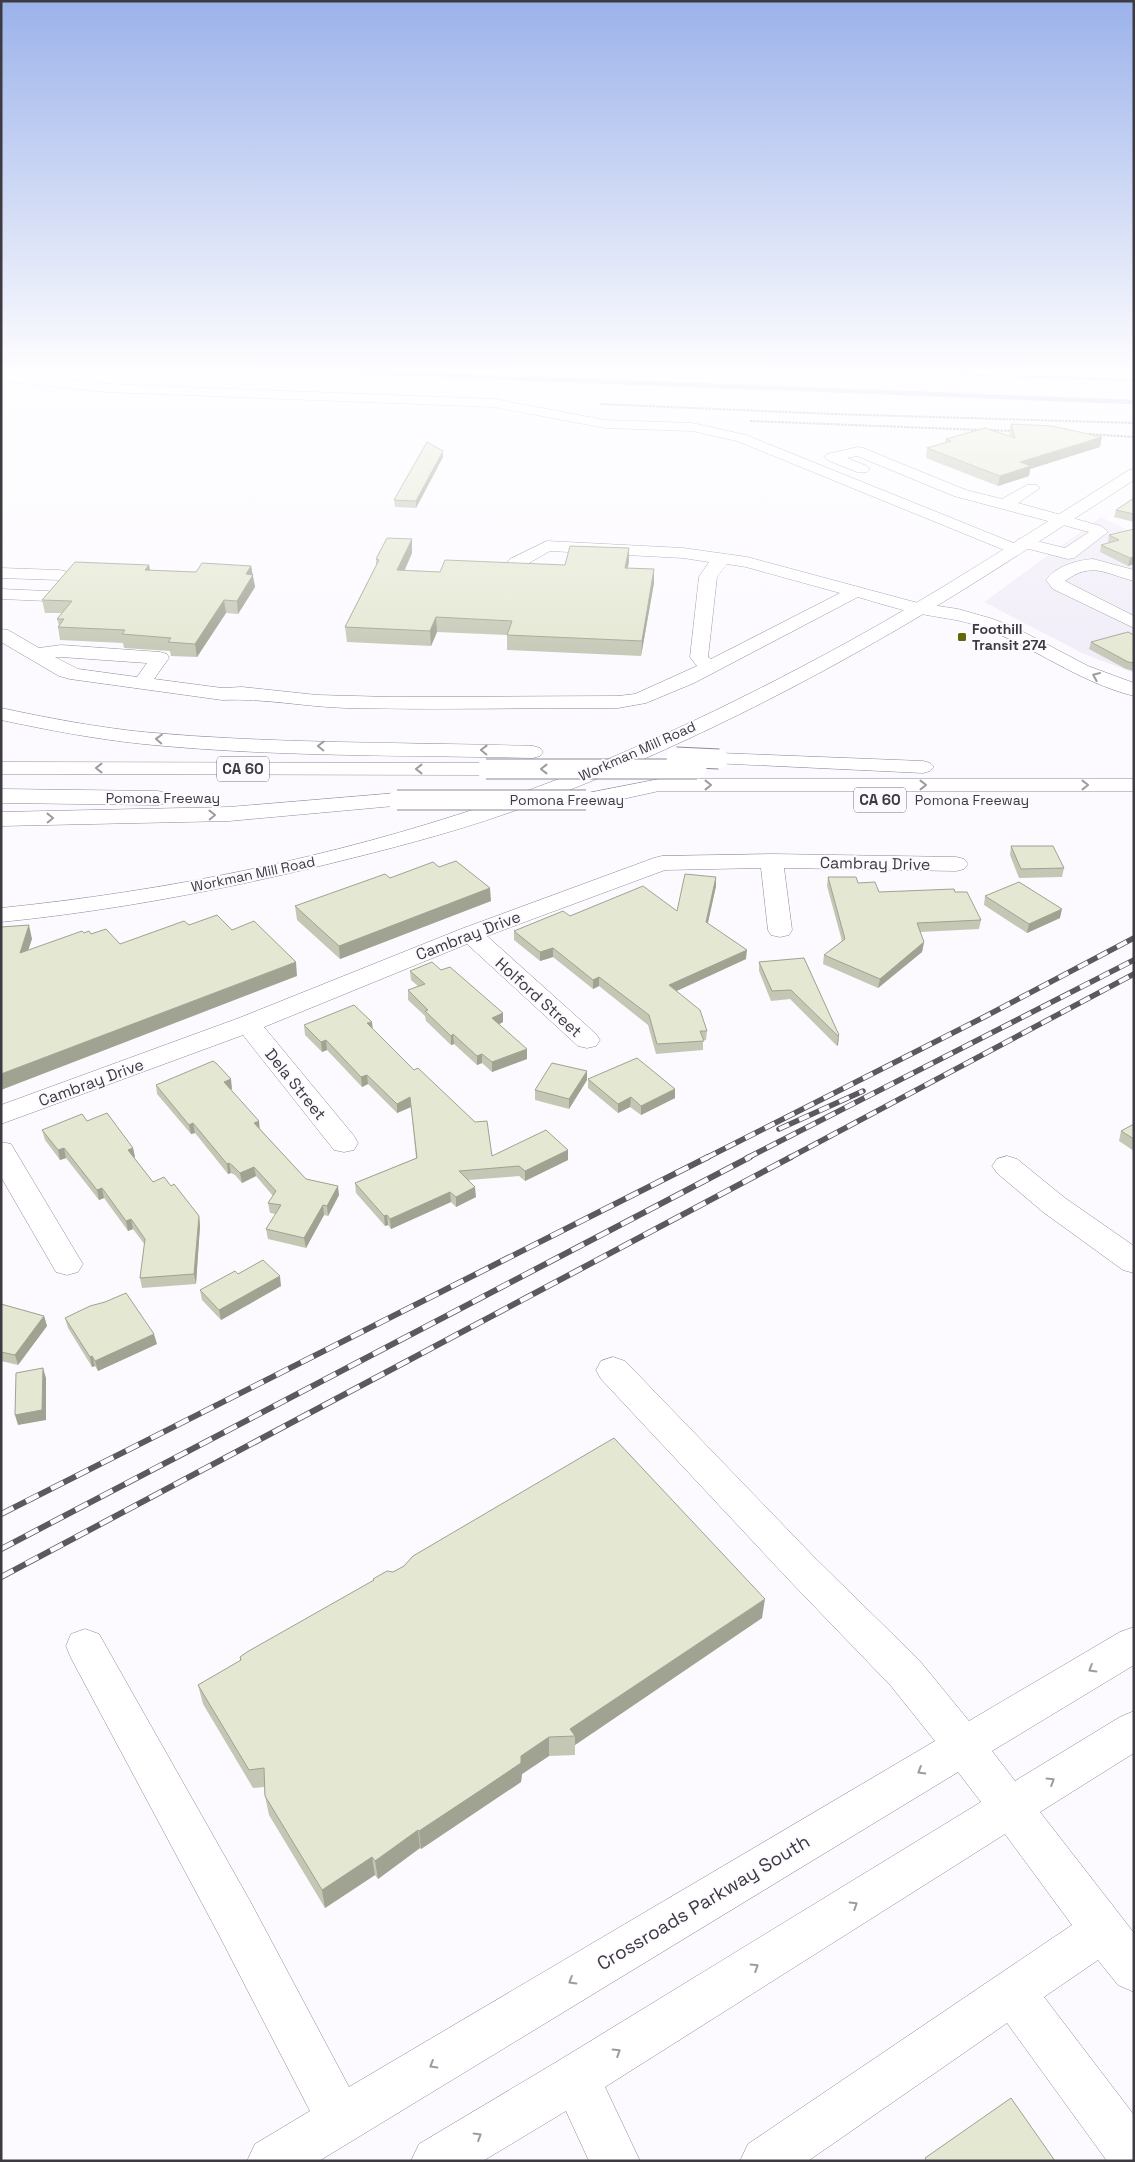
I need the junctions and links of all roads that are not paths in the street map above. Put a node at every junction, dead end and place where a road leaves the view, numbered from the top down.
1 (826, 471) edge
2 (866, 471) edge
3 (908, 471) edge
4 (1132, 475) edge
5 (878, 476) dead end
6 (1032, 488) dead end
7 (968, 495) junction
8 (942, 502) dead end
9 (1004, 505) junction
10 (1059, 521) junction
11 (1019, 546) junction
12 (1068, 554) junction
13 (724, 558) junction
14 (516, 563) edge
15 (1090, 564) junction
16 (1, 573) edge
17 (59, 575) dead end
18 (1134, 576) edge
19 (857, 591) junction
20 (1, 594) edge
21 (48, 596) edge
22 (917, 608) junction
23 (1134, 623) edge
24 (1, 634) edge
25 (38, 654) junction
26 (1012, 654) dead end
27 (712, 667) junction
28 (1053, 676) dead end
29 (142, 684) junction
30 (1134, 690) edge
31 (1134, 705) edge
32 (1, 714) edge
33 (1, 768) edge
34 (1134, 769) edge
35 (992, 770) junction
36 (1134, 785) edge
37 (1, 796) edge
38 (397, 800) junction
39 (586, 800) junction
40 (1134, 801) edge
41 (1, 819) edge
42 (772, 861) junction
43 (956, 864) dead end
44 (1, 915) edge
45 (780, 930) dead end
46 (470, 934) junction
47 (248, 1024) junction
48 (587, 1040) dead end
49 (1, 1115) edge
50 (344, 1143) dead end
51 (1, 1151) edge
52 (1007, 1166) dead end
53 (1134, 1262) edge
54 (67, 1264) dead end
55 (613, 1370) dead end
56 (1134, 1644) edge
57 (85, 1646) dead end
58 (1134, 1730) edge
59 (962, 1745) junction
60 (1009, 1806) junction
61 (1103, 1930) junction
62 (1134, 1969) edge
63 (1012, 1992) junction
64 (575, 2078) junction
65 (341, 2121) junction
66 (1134, 2156) edge
67 (272, 2161) edge
68 (436, 2161) edge
69 (615, 2161) edge
70 (765, 2161) edge

1 - 11 main road
2 - 5 main road
3 - 7 main road
4 - 10 main road, Workman Mill Road
6 - 9 main road
7 - 8 main road
7 - 9 main road
9 - 10 main road
10 - 11 main road, Workman Mill Road
10 - 12 main road
11 - 12 main road
11 - 22 main road, Workman Mill Road
12 - 15 main road
13 - 14 main road
13 - 19 main road
13 - 27 main road
15 - 18 main road
15 - 23 main road
16 - 17 main road
19 - 22 main road
19 - 27 main road
20 - 21 main road
22 - 26 main road
30 -> 22 main road
22 - 44 main road, Workman Mill Road
24 - 25 main road
25 - 29 main road
25 - 29 main road
27 - 29 main road
28 - 31 main road
35 -> 32 main road, bridge
35 -> 33 main road, Pomona Freeway / CA 60, bridge
34 - 35 main road, Pomona Freeway / CA 60
39 -> 36 main road
37 - 38 main road, Pomona Freeway / CA 60
38 - 39 main road, Pomona Freeway / CA 60, bridge
41 -> 38 main road
39 - 40 main road, Pomona Freeway / CA 60
42 - 43 main road, Cambray Drive
42 - 45 main road
42 - 46 main road, Cambray Drive
46 - 47 main road, Cambray Drive
46 - 48 main road, Holford Street
47 - 49 main road, Cambray Drive
47 - 50 main road, Dela Street
51 - 54 main road
52 - 53 main road
55 - 59 main road
56 -> 59 main road, Crossroads Parkway South
57 - 65 main road
60 -> 58 main road
59 - 60 main road
59 -> 65 main road, Crossroads Parkway South
60 - 61 main road
64 -> 60 main road
61 - 62 main road
61 - 63 main road
63 - 66 main road
63 - 70 main road
68 -> 64 main road
64 - 69 main road
65 - 67 main road, Crossroads Parkway South

